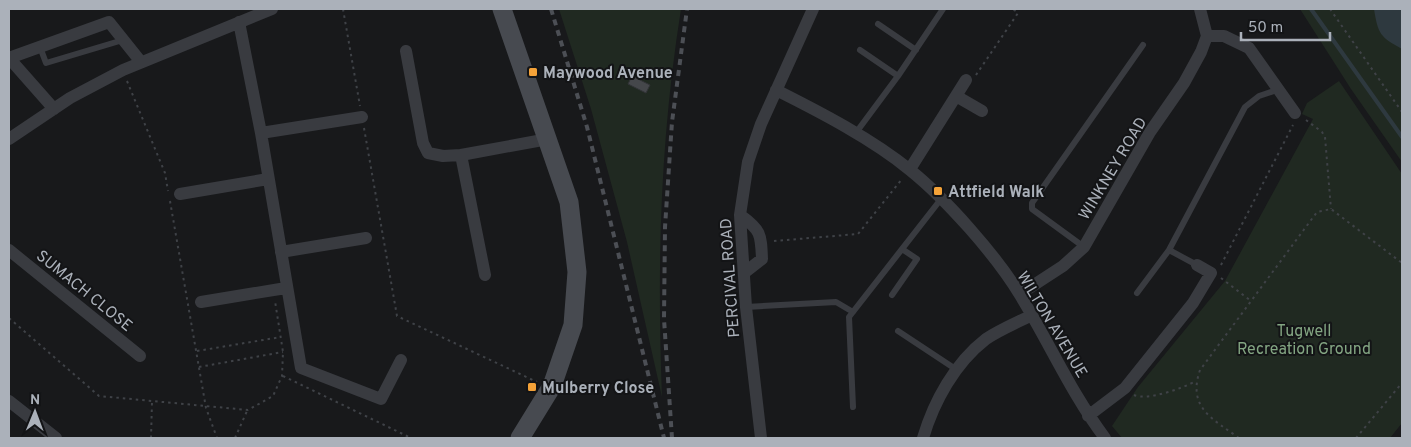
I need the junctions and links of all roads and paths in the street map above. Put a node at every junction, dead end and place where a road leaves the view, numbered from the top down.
1 (272, 9) edge
2 (343, 9) edge
3 (502, 9) edge
4 (813, 9) edge
5 (943, 9) edge
6 (1013, 9) edge
7 (1200, 9) edge
8 (1330, 9) edge
9 (239, 22) junction
10 (878, 24) dead end
11 (1207, 36) junction
12 (123, 40) junction
13 (1144, 45) dead end
14 (40, 47) junction
15 (860, 50) dead end
16 (916, 50) junction
17 (406, 51) dead end
18 (9, 58) edge
19 (141, 62) junction
20 (123, 70) junction
21 (898, 76) junction
22 (966, 80) joint
23 (776, 90) junction
24 (1277, 90) junction
25 (956, 96) junction
26 (54, 108) junction
27 (982, 110) dead end
28 (1402, 112) edge
29 (1296, 114) junction
30 (362, 117) junction
31 (261, 134) junction
32 (855, 134) junction
33 (9, 139) edge
34 (548, 139) junction
35 (461, 156) junction
36 (910, 169) junction
37 (268, 180) junction
38 (173, 195) junction
39 (941, 199) junction
40 (1331, 209) junction
41 (740, 214) junction
42 (366, 238) dead end
43 (762, 242) junction
44 (1084, 246) junction
45 (902, 248) junction
46 (9, 250) edge
47 (1169, 250) junction
48 (281, 252) junction
49 (1402, 263) edge
50 (1197, 265) joint
51 (744, 273) junction
52 (1213, 273) junction
53 (484, 275) dead end
54 (280, 289) junction
55 (1137, 293) dead end
56 (1020, 294) junction
57 (892, 295) dead end
58 (201, 302) dead end
59 (1251, 302) junction
60 (746, 308) junction
61 (853, 312) junction
62 (1030, 316) junction
63 (9, 318) edge
64 (898, 331) dead end
65 (281, 337) junction
66 (197, 351) junction
67 (284, 352) junction
68 (140, 356) dead end
69 (401, 360) dead end
70 (199, 366) junction
71 (957, 370) junction
72 (282, 376) junction
73 (1196, 381) junction
74 (1402, 383) edge
75 (1125, 388) junction
76 (550, 389) junction
77 (9, 401) edge
78 (152, 402) junction
79 (853, 406) dead end
80 (206, 408) junction
81 (248, 410) junction
82 (1088, 416) junction
83 (56, 438) edge
84 (151, 438) edge
85 (217, 438) edge
86 (235, 438) edge
87 (411, 438) edge
88 (520, 438) edge
89 (760, 438) edge
90 (923, 438) edge
91 (1105, 438) edge
92 (1239, 438) edge
93 (1356, 438) edge

1 - 9 street
2 - 30 path
3 - 34 street
4 - 23 street, PERCIVAL ROAD
5 - 16 lane
6 - 22 path
7 - 11 street
8 - 28 path
9 - 19 street
9 - 31 street
10 - 16 lane
11 - 24 street
11 - 44 street, WINKNEY ROAD
12 - 14 street
12 - 14 lane
12 - 19 street
13 - 44 lane
14 - 18 street
15 - 21 lane
16 - 21 lane
17 - 35 street
18 - 26 street
19 - 20 street
20 - 26 street
20 - 38 path
21 - 32 lane
22 - 25 street
23 - 32 street, WILTON AVENUE
23 - 41 street, PERCIVAL ROAD
24 - 29 street
24 - 47 lane
25 - 27 street
25 - 36 street
26 - 33 street
29 - 40 path
29 - 52 path
30 - 31 street
30 - 76 path
31 - 37 street
32 - 36 street, WILTON AVENUE
34 - 35 street
34 - 76 street
35 - 53 street
36 - 39 street, WILTON AVENUE
36 - 43 path
37 - 38 street
37 - 48 street
38 - 66 path
39 - 45 lane
39 - 56 street, WILTON AVENUE
40 - 49 path
40 - 59 path
41 - 43 street
41 - 51 street, PERCIVAL ROAD
42 - 48 street
43 - 51 street
44 - 56 street, WINKNEY ROAD
45 - 57 lane
45 - 61 lane
46 - 68 street, SUMACH CLOSE
47 - 50 lane
47 - 55 lane
48 - 54 street
50 - 52 street
51 - 60 street, PERCIVAL ROAD
52 - 59 path
52 - 75 street
54 - 58 street
54 - 65 path
54 - 69 street
56 - 62 street, WILTON AVENUE
59 - 73 path
60 - 61 lane
60 - 89 street, PERCIVAL ROAD
61 - 79 lane
62 - 71 street
62 - 82 street, WILTON AVENUE
63 - 78 path
64 - 71 lane
65 - 66 path
65 - 67 path
66 - 70 path
67 - 70 path
67 - 72 path
70 - 80 path
71 - 90 street
72 - 81 path
72 - 87 path
73 - 75 path
73 - 92 path
74 - 93 path
75 - 82 street
76 - 88 street
77 - 83 street
78 - 80 path
78 - 84 path
80 - 81 path
80 - 85 path
81 - 86 path
82 - 91 street, WILTON AVENUE

